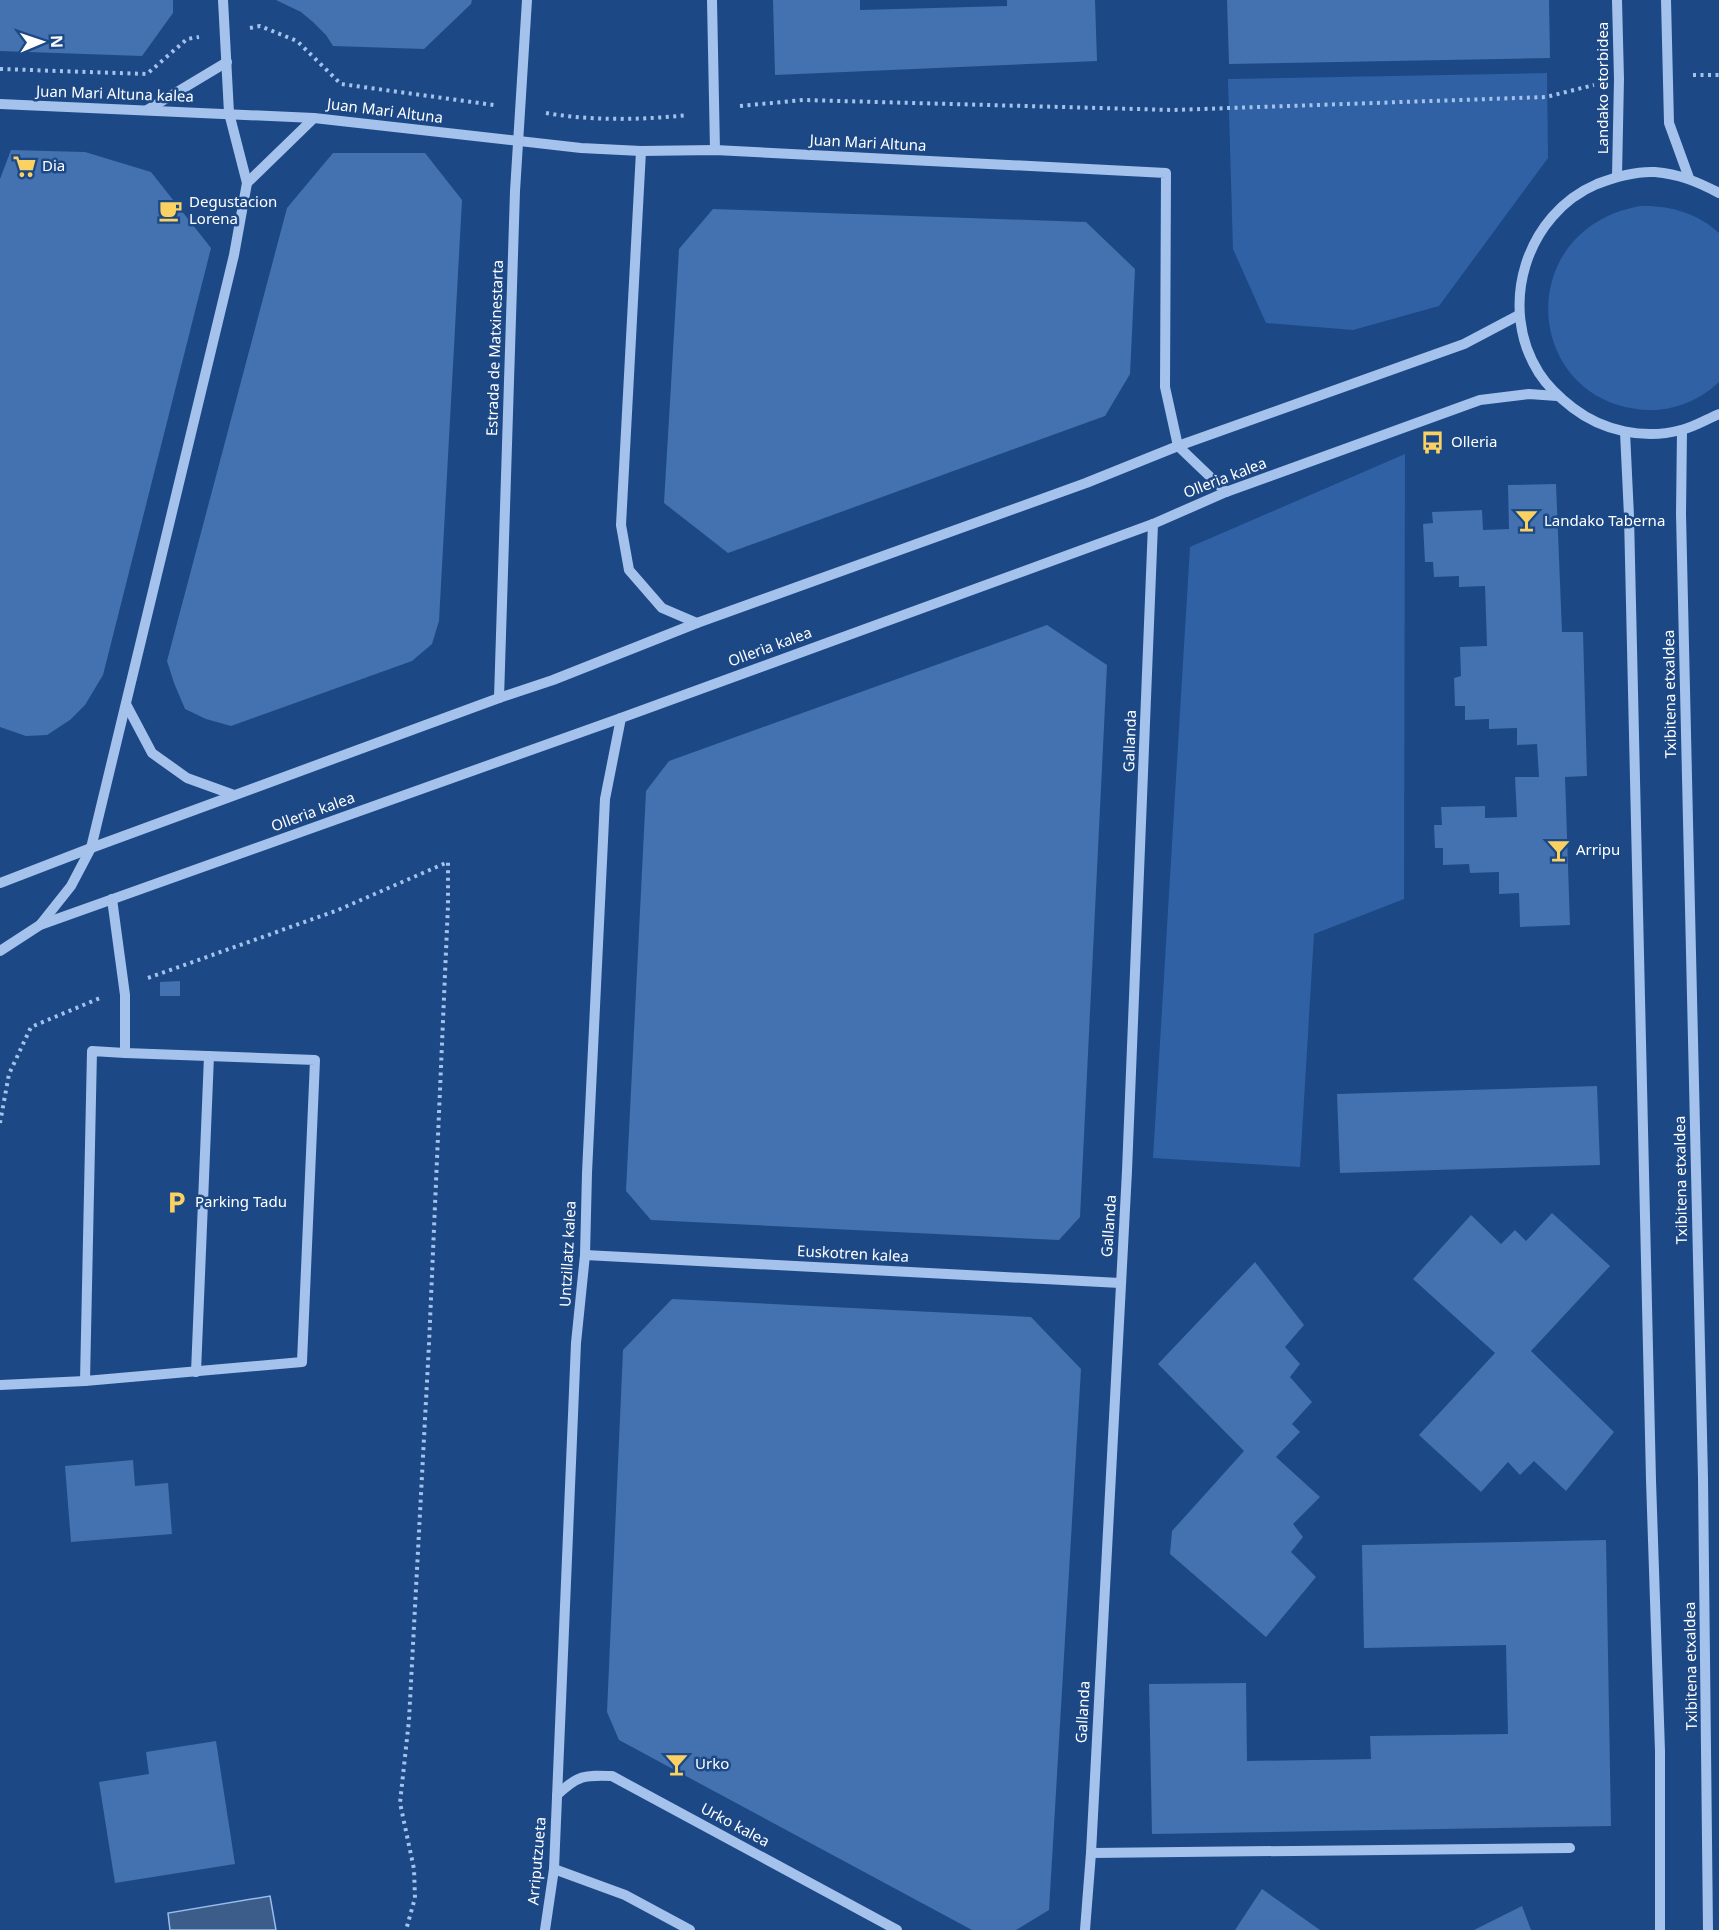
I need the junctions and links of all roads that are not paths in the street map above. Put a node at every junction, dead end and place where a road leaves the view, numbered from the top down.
1 (224, 0) edge
2 (527, 0) edge
3 (712, 0) edge
4 (1617, 0) edge
5 (1666, 0) edge
6 (227, 62) junction
7 (0, 104) edge
8 (147, 111) junction
9 (229, 113) junction
10 (314, 118) junction
11 (518, 142) junction
12 (715, 150) junction
13 (641, 151) junction
14 (1617, 176) junction
15 (1689, 178) junction
16 (247, 183) junction
17 (1719, 193) edge
18 (1519, 315) junction
19 (1557, 396) junction
20 (1719, 414) edge
21 (1682, 430) junction
22 (1625, 432) junction
23 (1178, 446) junction
24 (1226, 492) junction
25 (1152, 524) junction
26 (697, 623) junction
27 (499, 698) junction
28 (126, 704) junction
29 (621, 718) junction
30 (234, 795) junction
31 (91, 848) junction
32 (0, 883) edge
33 (112, 899) junction
34 (40, 925) junction
35 (0, 951) edge
36 (125, 1053) junction
37 (208, 1056) junction
38 (585, 1256) junction
39 (1120, 1282) junction
40 (195, 1372) junction
41 (84, 1381) junction
42 (0, 1386) edge
43 (557, 1794) junction
44 (1570, 1848) dead end
45 (1091, 1853) junction
46 (554, 1869) junction
47 (545, 1930) edge
48 (690, 1930) edge
49 (897, 1930) edge
50 (1085, 1930) edge
51 (1660, 1930) edge
52 (1708, 1930) edge

1 - 6 street
2 - 11 street, Estrada de Matxinestarta
3 - 12 street
4 - 14 street, Landako etorbidea
5 - 15 street
6 - 8 street
6 - 9 street
7 - 8 street, Juan Mari Altuna kalea
8 - 9 street, Juan Mari Altuna kalea
9 - 10 street, Juan Mari Altuna
9 - 16 street
10 - 11 street, Juan Mari Altuna
10 - 16 street
11 - 13 street, Juan Mari Altuna
11 - 27 street, Estrada de Matxinestarta
12 - 13 street, Juan Mari Altuna
12 - 23 street, Juan Mari Altuna
13 - 26 street
14 - 15 street
14 - 18 street
15 - 17 street
16 - 28 street
18 - 19 street
18 - 23 street
19 - 22 street
19 - 24 street, Olleria kalea
20 - 21 street
21 - 22 street
21 - 52 street, Txibitena etxaldea
22 - 51 street
23 - 24 street
23 - 26 street
24 - 25 street, Olleria kalea
25 - 29 street, Olleria kalea
25 - 39 street, Gallanda
26 - 27 street
27 - 30 street
28 - 30 street
28 - 31 street
29 - 33 street, Olleria kalea
29 - 38 street, Untzillatz kalea
30 - 31 street
31 - 32 street
31 - 34 street
33 - 34 street, Olleria kalea
33 - 36 street
34 - 35 street, Olleria kalea
36 - 37 street
36 - 41 street
37 - 40 street
37 - 40 street
38 - 39 street, Euskotren kalea
38 - 43 street, Untzillatz kalea
39 - 45 street, Gallanda
40 - 41 street
41 - 42 street
43 - 46 street, Arriputzueta
43 - 49 street, Urko kalea
44 - 45 street
45 - 50 street, Gallanda
46 - 47 street, Arriputzueta
46 - 48 street

